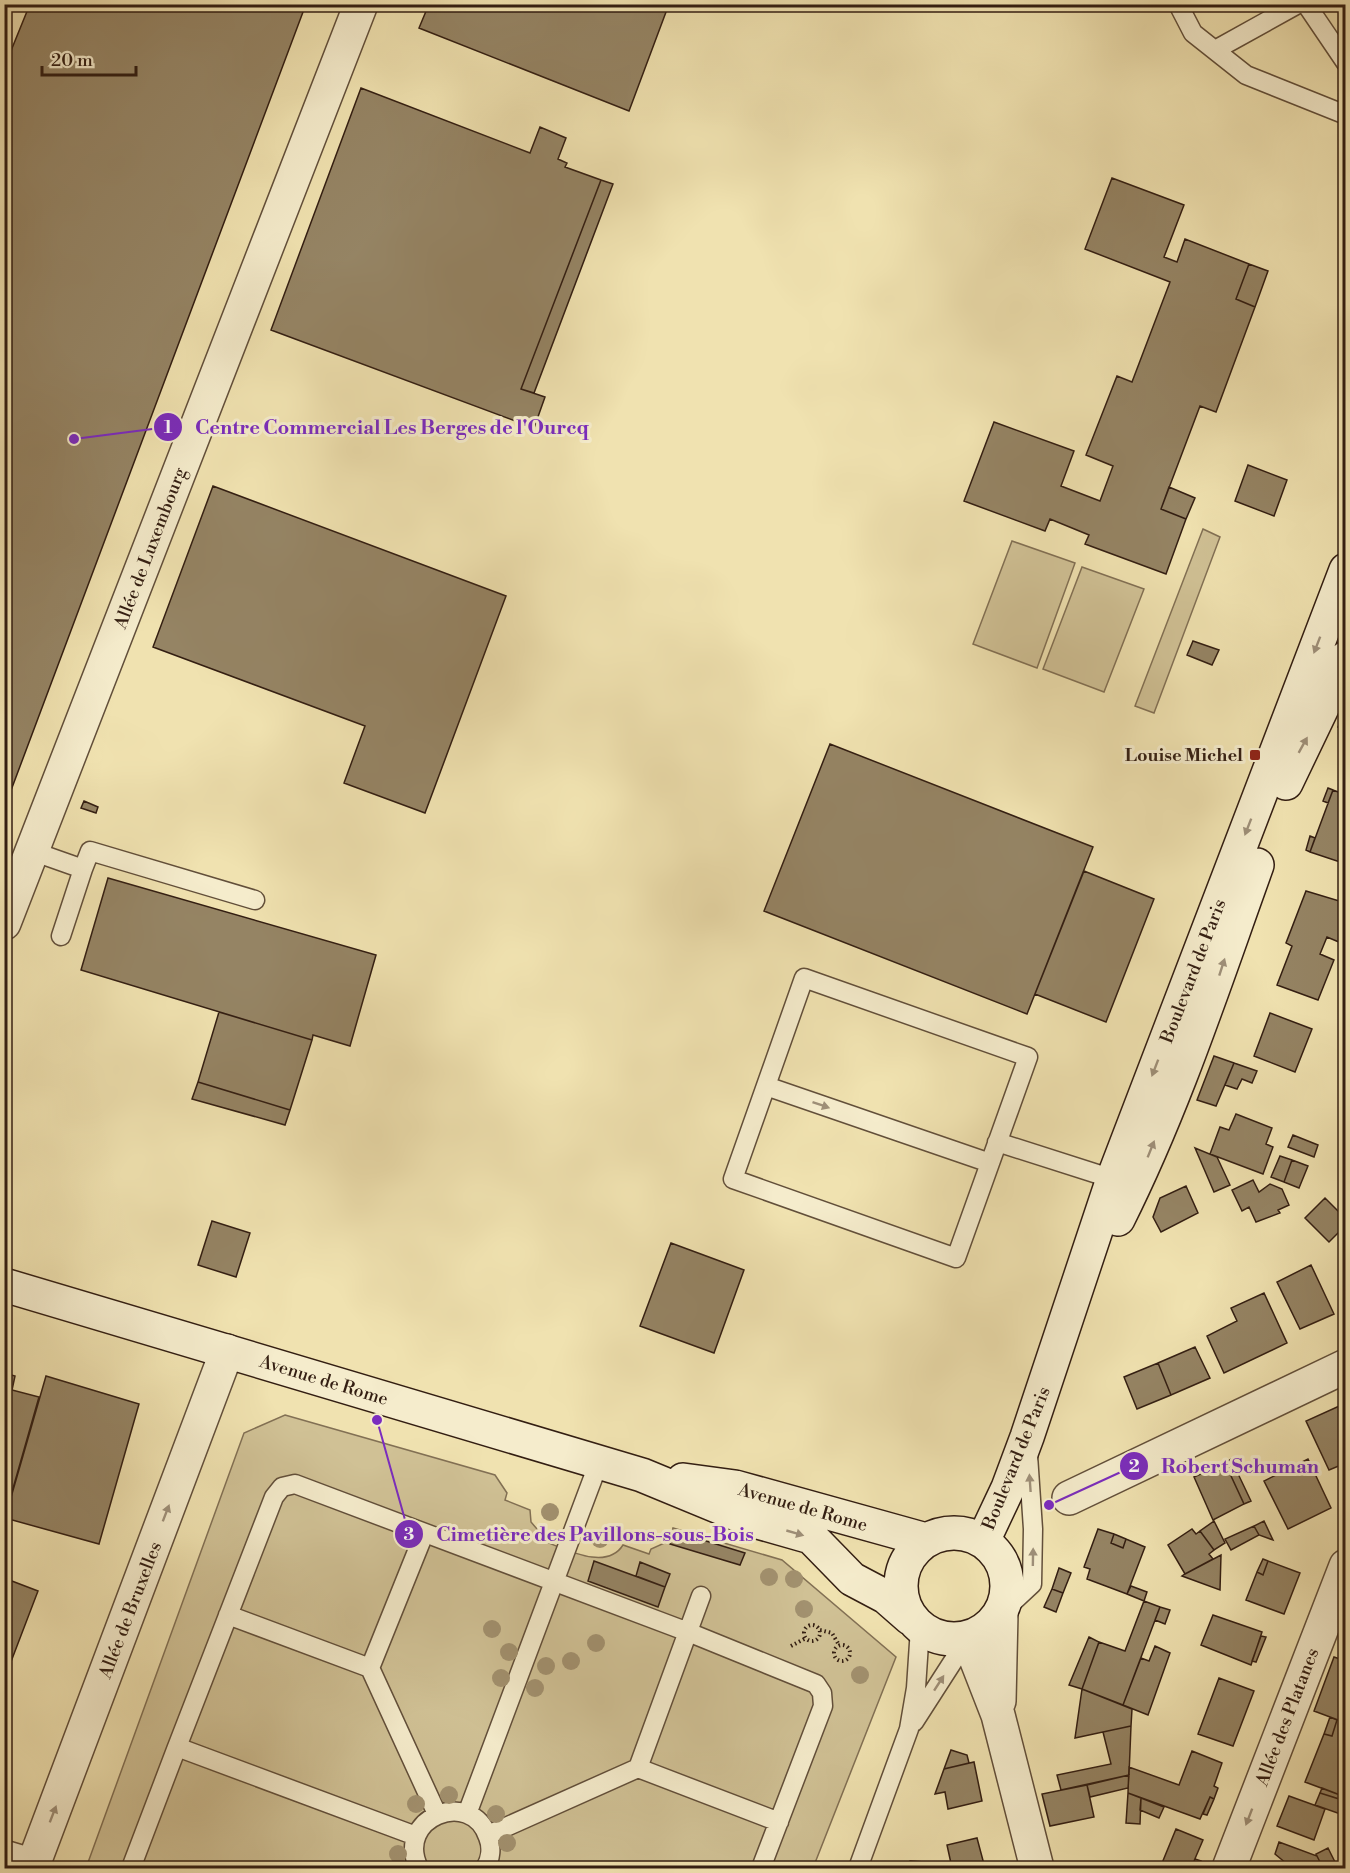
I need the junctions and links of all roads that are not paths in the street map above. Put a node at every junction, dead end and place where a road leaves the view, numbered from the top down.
1 (361, 4) edge
2 (1178, 4) edge
3 (1298, 4) edge
4 (1306, 4) edge
5 (1215, 50) junction
6 (1346, 63) edge
7 (1346, 115) edge
8 (1346, 570) edge
9 (1346, 658) edge
10 (32, 852) junction
11 (83, 869) junction
12 (255, 900) dead end
13 (4, 923) edge
14 (61, 936) dead end
15 (766, 1086) junction
16 (997, 1142) junction
17 (990, 1163) junction
18 (1113, 1179) junction
19 (1098, 1258) junction
20 (4, 1286) edge
21 (227, 1351) junction
22 (1346, 1366) edge
23 (1049, 1374) junction
24 (1027, 1437) junction
25 (599, 1462) junction
26 (642, 1474) junction
27 (1069, 1498) dead end
28 (424, 1534) junction
29 (926, 1540) junction
30 (983, 1541) junction
31 (1346, 1566) edge
32 (555, 1582) junction
33 (701, 1596) dead end
34 (1001, 1613) junction
35 (228, 1616) junction
36 (915, 1623) junction
37 (687, 1632) junction
38 (968, 1638) junction
39 (370, 1668) junction
40 (998, 1715) junction
41 (909, 1729) junction
42 (177, 1747) junction
43 (638, 1768) junction
44 (437, 1814) junction
45 (467, 1814) junction
46 (779, 1822) junction
47 (488, 1834) junction
48 (416, 1836) junction
49 (23, 1864) edge
50 (490, 1867) edge
51 (418, 1868) edge
52 (131, 1869) edge
53 (761, 1869) edge
54 (858, 1869) edge
55 (1037, 1869) edge
56 (1229, 1869) edge

1 - 10 street, Allée de Luxembourg
2 - 5 lane
3 - 5 lane
4 - 6 lane
5 - 7 lane
8 -> 18 street, Boulevard de Paris
19 -> 9 street, Boulevard de Paris
10 - 11 lane
10 - 13 street, Allée de Luxembourg
11 - 12 lane
11 - 14 lane
15 - 16 lane
15 -> 17 lane
15 - 17 lane
16 - 17 lane
16 - 18 lane
18 - 19 street
18 - 23 street, Boulevard de Paris
19 - 23 street, Boulevard de Paris
20 - 21 street, Avenue de Rome
21 - 25 street, Avenue de Rome
49 -> 21 street, Allée de Bruxelles
22 - 27 street
23 - 24 street, Boulevard de Paris
24 - 30 street, Boulevard de Paris
34 -> 24 lane
25 - 26 street, Avenue de Rome
25 - 32 lane
26 - 29 street, Avenue de Rome
26 -> 36 street, Avenue de Rome
28 - 32 lane
28 - 35 lane
28 - 39 lane
29 - 30 street
29 - 36 street
30 - 34 street
31 -> 56 street, Allée des Platanes
32 - 37 lane
32 - 45 lane
33 - 37 lane
34 - 38 street
34 - 40 street
35 - 39 lane
35 - 42 lane
36 - 38 street
36 - 41 lane
37 - 43 lane
37 - 46 lane
38 - 40 street
41 -> 38 lane
39 - 44 lane
40 - 55 street
41 - 54 lane
42 - 48 lane
42 - 52 lane
43 - 46 lane
43 - 47 lane
44 - 45 lane
44 - 48 lane
45 - 47 lane
46 - 53 lane
47 - 50 lane
48 - 51 lane

